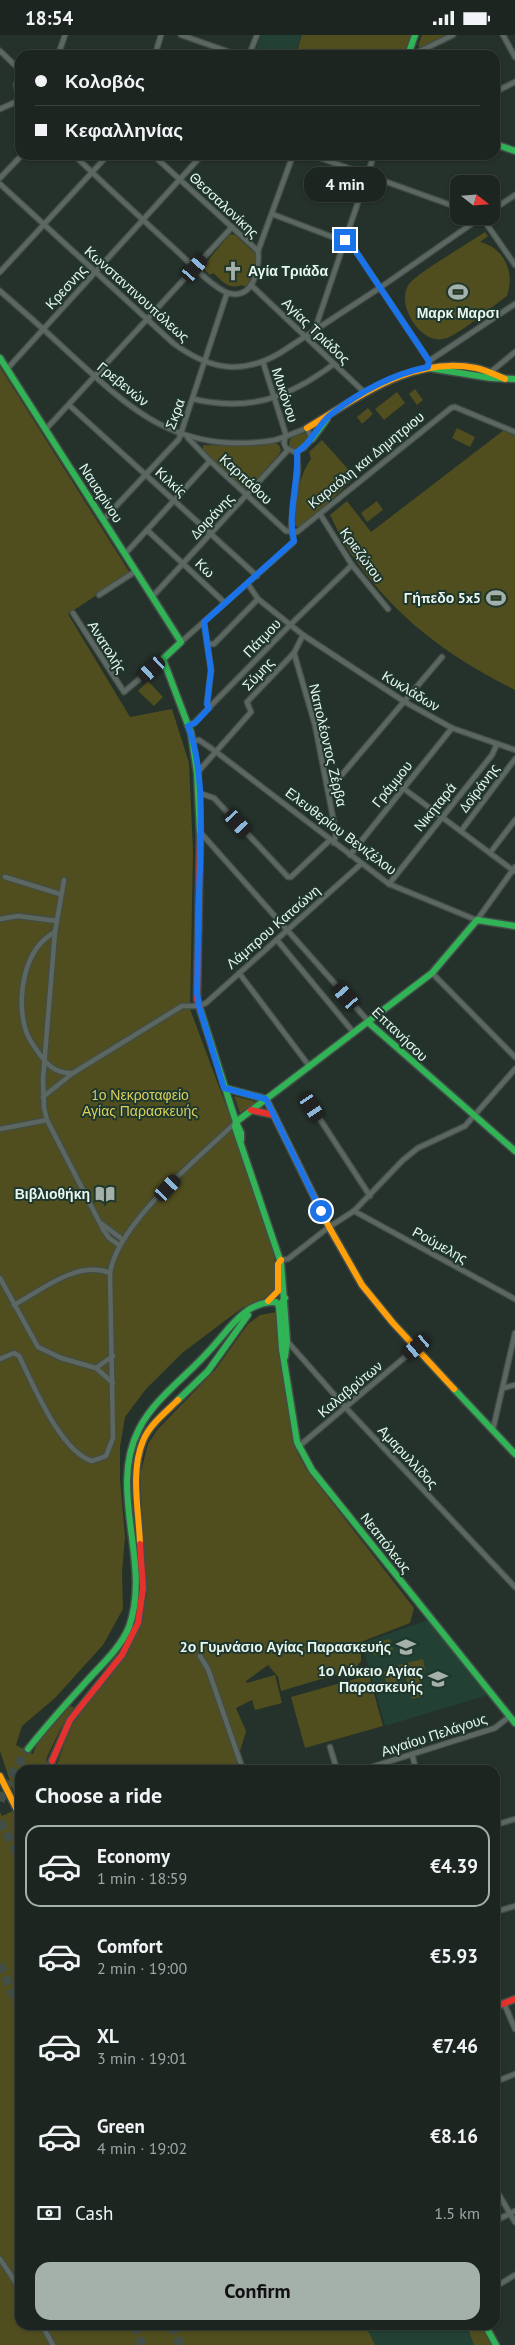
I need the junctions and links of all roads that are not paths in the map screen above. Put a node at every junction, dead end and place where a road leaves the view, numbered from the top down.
1 (65, 35) edge
2 (161, 35) edge
3 (181, 35) edge
4 (256, 35) edge
5 (415, 35) edge
6 (453, 35) edge
7 (503, 35) edge
8 (60, 50) edge
9 (156, 50) edge
10 (224, 50) edge
11 (251, 50) edge
12 (411, 50) edge
13 (421, 50) edge
14 (0, 51) edge
15 (515, 57) edge
16 (15, 66) edge
17 (515, 82) edge
18 (500, 90) edge
19 (15, 104) edge
20 (0, 109) edge
21 (500, 146) edge
22 (515, 151) edge
23 (17, 160) edge
24 (79, 160) edge
25 (104, 160) edge
26 (159, 160) edge
27 (198, 160) edge
28 (291, 160) edge
29 (326, 160) edge
30 (372, 160) edge
31 (92, 173) junction
32 (367, 175) junction
33 (0, 178) edge
34 (181, 180) junction
35 (0, 184) edge
36 (515, 195) edge
37 (450, 205) edge
38 (500, 205) edge
39 (272, 214) junction
40 (144, 220) junction
41 (44, 225) junction
42 (469, 225) edge
43 (488, 225) edge
44 (232, 227) junction
45 (345, 240) junction
46 (258, 251) junction
47 (515, 265) edge
48 (195, 268) junction
49 (0, 271) edge
50 (95, 271) junction
51 (251, 285) junction
52 (381, 287) junction
53 (0, 291) edge
54 (227, 293) junction
55 (515, 304) edge
56 (147, 319) junction
57 (44, 329) junction
58 (315, 329) junction
59 (305, 336) junction
60 (515, 352) edge
61 (0, 358) edge
62 (204, 362) junction
63 (263, 363) junction
64 (334, 364) junction
65 (429, 364) junction
66 (7, 369) junction
67 (492, 371) junction
68 (95, 377) junction
69 (505, 379) junction
70 (515, 379) edge
71 (364, 393) junction
72 (274, 397) junction
73 (192, 399) junction
74 (69, 405) junction
75 (329, 416) junction
76 (307, 428) junction
77 (46, 429) junction
78 (515, 432) edge
79 (181, 434) junction
80 (286, 435) junction
81 (188, 437) junction
82 (312, 439) junction
83 (288, 450) junction
84 (297, 452) junction
85 (210, 461) junction
86 (146, 475) junction
87 (246, 495) junction
88 (174, 500) junction
89 (320, 514) junction
90 (103, 520) junction
91 (147, 530) junction
92 (292, 532) junction
93 (210, 534) junction
94 (125, 554) junction
95 (184, 563) junction
96 (352, 565) junction
97 (136, 571) junction
98 (257, 576) junction
99 (248, 584) junction
100 (99, 595) dead end
101 (152, 597) junction
102 (258, 599) junction
103 (226, 603) junction
104 (388, 609) dead end
105 (73, 613) dead end
106 (204, 622) junction
107 (290, 625) junction
108 (303, 635) junction
109 (181, 642) junction
110 (208, 644) junction
111 (294, 653) junction
112 (442, 657) dead end
113 (163, 659) junction
114 (406, 702) junction
115 (209, 708) junction
116 (188, 726) junction
117 (452, 728) junction
118 (193, 741) junction
119 (497, 744) junction
120 (515, 750) edge
121 (215, 751) junction
122 (515, 759) edge
123 (197, 773) junction
124 (403, 788) junction
125 (328, 791) junction
126 (199, 793) junction
127 (442, 817) junction
128 (515, 820) edge
129 (461, 831) junction
130 (200, 832) junction
131 (332, 841) junction
132 (490, 853) junction
133 (350, 855) junction
134 (361, 863) junction
135 (514, 870) edge
136 (5, 877) dead end
137 (64, 880) dead end
138 (389, 884) junction
139 (60, 893) junction
140 (0, 919) edge
141 (477, 920) junction
142 (56, 921) junction
143 (515, 927) edge
144 (288, 929) junction
145 (55, 932) junction
146 (277, 940) junction
147 (239, 973) junction
148 (432, 973) junction
149 (199, 1006) junction
150 (369, 1023) junction
151 (355, 1033) junction
152 (515, 1057) edge
153 (45, 1062) junction
154 (310, 1067) junction
155 (515, 1069) edge
156 (73, 1073) junction
157 (224, 1088) junction
158 (43, 1097) junction
159 (266, 1099) junction
160 (312, 1107) dead end
161 (252, 1110) junction
162 (274, 1115) junction
163 (474, 1115) junction
164 (47, 1120) junction
165 (236, 1122) junction
166 (0, 1129) edge
167 (515, 1151) edge
168 (370, 1196) junction
169 (354, 1211) junction
170 (101, 1223) junction
171 (329, 1227) junction
172 (122, 1239) junction
173 (119, 1245) junction
174 (281, 1260) junction
175 (110, 1273) junction
176 (0, 1278) edge
177 (285, 1298) junction
178 (515, 1299) edge
179 (268, 1301) junction
180 (14, 1305) junction
181 (279, 1306) junction
182 (515, 1333) edge
183 (287, 1341) junction
184 (417, 1347) junction
185 (112, 1356) junction
186 (285, 1357) junction
187 (0, 1359) edge
188 (96, 1368) junction
189 (113, 1383) junction
190 (515, 1385) edge
191 (503, 1388) junction
192 (346, 1408) junction
193 (493, 1429) junction
194 (298, 1447) junction
195 (515, 1454) edge
196 (515, 1587) edge
197 (200, 1656) dead end
198 (515, 1708) edge
199 (510, 1716) junction
200 (515, 1723) edge
201 (330, 1747) dead end
202 (28, 1749) tunnel mouth
203 (412, 1754) junction
204 (52, 1761) tunnel mouth
205 (240, 1765) edge
206 (335, 1765) edge
207 (378, 1765) edge
208 (415, 1765) edge
209 (0, 1776) edge
210 (15, 1808) edge
211 (515, 1819) edge
212 (500, 1824) edge
213 (515, 1906) edge
214 (500, 1910) edge
215 (515, 1999) edge
216 (504, 2003) junction
217 (500, 2005) edge
218 (515, 2029) edge
219 (515, 2074) edge
220 (500, 2080) edge
221 (500, 2195) edge
222 (512, 2213) edge
223 (500, 2219) edge
224 (515, 2222) edge
225 (0, 2259) edge
226 (515, 2275) edge
227 (15, 2282) edge
228 (500, 2284) edge
229 (45, 2330) edge
230 (488, 2330) edge
231 (53, 2345) edge
232 (496, 2345) edge

1 - 8 street
2 - 9 street
3 - 10 street
4 - 11 street
5 - 12 main road
6 - 13 street
7 - 15 street
14 - 16 street
17 - 18 street
19 - 20 street
21 - 22 main road
23 - 33 street
24 - 31 street
25 - 31 street
26 - 34 street, Θεσσαλονίκης
27 - 34 street, Κρεσνης
28 - 39 street
29 - 32 street
30 - 32 street
31 - 40 street
31 - 41 street
32 - 37 street
32 - 45 street
34 - 40 street, Κρεσνης
34 - 44 street, Θεσσαλονίκης
35 - 41 street, Κωνσταντινουπόλεως
36 - 38 street
39 - 45 street
39 - 46 street
40 - 48 street
40 - 50 street, Κρεσνης
41 - 49 street
41 - 50 street, Κωνσταντινουπόλεως
42 - 52 street, Κωνσταντινουπόλεως
43 - 47 street
44 - 46 street, Θεσσαλονίκης
44 - 48 street
45 - 52 street
45 - 58 street
46 - 51 street
48 - 54 street
48 - 56 street
50 - 56 street, Κωνσταντινουπόλεως
50 - 57 street, Κρεσνης
51 - 54 street
51 - 59 street, Αγίας Τριάδος
52 - 58 street, Κωνσταντινουπόλεως
52 - 65 street
53 - 57 street, Γρεβενών
54 - 62 street, Σκρα
55 - 65 street
56 - 62 street, Κωνσταντινουπόλεως
56 - 68 street
57 - 66 street, Κρεσνης
57 - 68 street, Γρεβενών
58 - 59 street, Κωνσταντινουπόλεως
59 - 63 street, Κωνσταντινουπόλεως
59 - 64 street, Αγίας Τριάδος
60 - 67 street
61 - 66 main road, Ναυαρίνου
62 - 63 street, Κωνσταντινουπόλεως
62 - 73 street, Σκρα
63 - 72 street, Μυκόνου
64 - 71 street, Αγίας Τριάδος
64 - 72 street
65 - 67 main road
65 - 69 main road
65 - 71 main road
66 - 77 main road, Ναυαρίνου
67 - 69 main road
68 - 74 street
68 - 79 street, Γρεβενών
69 - 70 main road
71 - 75 main road
72 - 73 street
72 - 80 street, Μυκόνου
73 - 79 street, Σκρα
74 - 77 street
74 - 86 street, Κιλκίς
75 - 76 main road
75 - 82 main road
76 - 80 street, Γρεβενών
76 - 82 street
77 - 90 main road, Ναυαρίνου
78 - 89 street, Καραόλη και Δημητριου
79 - 81 street, Γρεβενών
79 - 86 street, Σκρα
80 - 81 street, Γρεβενών
80 - 83 street, Μυκόνου
81 - 85 street, Καρπάθου
82 - 84 street
83 - 84 street
83 - 87 street, Δοιράνης
84 - 92 street
85 - 87 street, Καρπάθου
85 - 88 street
86 - 88 street, Κιλκίς
86 - 90 street, Σκρα
87 - 92 street, Καρπάθου
87 - 93 street, Δοιράνης
88 - 91 street
88 - 93 street, Κιλκίς
89 - 92 street, Καραόλη και Δημητριου
89 - 96 street, Κριεζώτου
90 - 94 main road, Ναυαρίνου
91 - 94 street
91 - 95 street, Κω
92 - 98 street
93 - 95 street, Δοιράνης
93 - 98 street, Κιλκίς
94 - 97 main road, Ναυαρίνου
95 - 101 street, Δοιράνης
95 - 103 street, Κω
96 - 104 street, Κριεζώτου
96 - 107 street, Πάτμου
97 - 100 street
97 - 101 main road, Ναυαρίνου
98 - 99 street
99 - 102 street, Κυκλάδων
99 - 103 street
101 - 109 main road, Ναυαρίνου
102 - 107 street, Κυκλάδων
102 - 110 street
103 - 106 street
105 - 113 street, Ανατολής
106 - 109 street
106 - 110 street
107 - 108 street, Κυκλάδων
107 - 115 street, Πάτμου
108 - 111 street, Σύμης
108 - 114 street, Κυκλάδων
109 - 113 main road
110 - 115 street
111 - 121 street, Σύμης
111 - 125 street, Ναπολέοντος Ζέρβα
112 - 114 street
113 - 116 main road
114 - 117 street, Κυκλάδων
114 - 125 street
115 - 116 street, Πάτμου
116 - 118 main road
117 - 119 street, Κυκλάδων
117 - 124 street, Γράμμου
118 - 121 street, Ελευθερίου Βενιζέλου
118 - 123 main road
119 - 120 street, Κυκλάδων
119 - 127 street, Νικηταρά
121 - 123 street, Σύμης
121 - 131 street, Ελευθερίου Βενιζέλου
122 - 129 street, Δοϊράνης
123 - 126 main road
124 - 127 street
124 - 133 street, Γράμμου
125 - 131 street, Ναπολέοντος Ζέρβα
126 - 130 main road
126 - 131 street
127 - 129 street
127 - 138 street, Νικηταρά
128 - 132 street
129 - 132 street
130 - 144 street, Επτανήσου
130 - 149 main road
131 - 133 street, Ελευθερίου Βενιζέλου
132 - 135 street
133 - 134 street, Ελευθερίου Βενιζέλου
134 - 138 street, Ελευθερίου Βενιζέλου
134 - 144 street, Λάμπρου Κατσώνη
135 - 141 street
136 - 139 street
137 - 139 street
138 - 141 street, Ελευθερίου Βενιζέλου
139 - 142 street
140 - 142 street
141 - 143 main road, Ελευθερίου Βενιζέλου
141 - 148 main road
142 - 145 street
144 - 146 street, Λάμπρου Κατσώνη
144 - 150 street, Επτανήσου
145 - 153 street
145 - 153 street
146 - 147 street, Λάμπρου Κατσώνη
146 - 151 street
147 - 149 street, Λάμπρου Κατσώνη
147 - 154 street
148 - 150 main road
148 - 152 street
149 - 156 street
149 - 157 main road
150 - 151 main road
150 - 163 main road, Επτανήσου
151 - 154 main road
153 - 156 street
153 - 158 street
154 - 159 main road
155 - 163 street
156 - 158 street
157 - 159 main road
157 - 165 main road
158 - 164 street
159 - 161 main road
159 - 162 main road
160 - 168 street
161 - 162 main road
161 - 165 main road
162 - 171 main road
163 - 167 main road, Επτανήσου
163 - 168 street
164 - 166 street
164 - 170 street
165 - 172 street
165 - 174 main road
168 - 169 street
169 - 171 street
169 - 178 street, Ρούμελης
170 - 172 street
170 - 173 street
171 - 174 street
171 - 184 main road
172 - 173 street
173 - 175 street
174 - 177 main road
174 - 179 main road
175 - 180 street
175 - 185 street
176 - 180 street
177 - 181 main road
177 - 183 main road
179 - 181 main road
179 - 202 main road
180 - 188 street
181 - 186 main road
181 - 204 main road
182 - 191 street
183 - 186 main road
183 - 192 street, Αμαρυλλίδος
184 - 192 street, Καλαβρύτων
184 - 193 main road
185 - 188 street
185 - 189 street
186 - 194 main road, Νεαπόλεως
187 - 189 street
188 - 189 street
190 - 191 street
191 - 193 street
192 - 194 street, Καλαβρύτων
192 - 196 street, Αμαρυλλίδος
193 - 195 main road
194 - 199 main road, Νεαπόλεως
197 - 205 street
198 - 199 main road
199 - 200 main road, Νεαπόλεως
199 - 203 street, Αιγαίου Πελάγους
201 - 206 street
203 - 207 street, Αιγαίου Πελάγους
203 - 208 street
209 - 210 main road
211 - 212 street
213 - 214 street
215 - 216 main road
216 - 217 main road
216 - 218 street
219 - 220 street
221 - 222 street
222 - 223 street
222 - 224 street
225 - 227 street
226 - 228 street
229 - 231 street
230 - 232 main road

